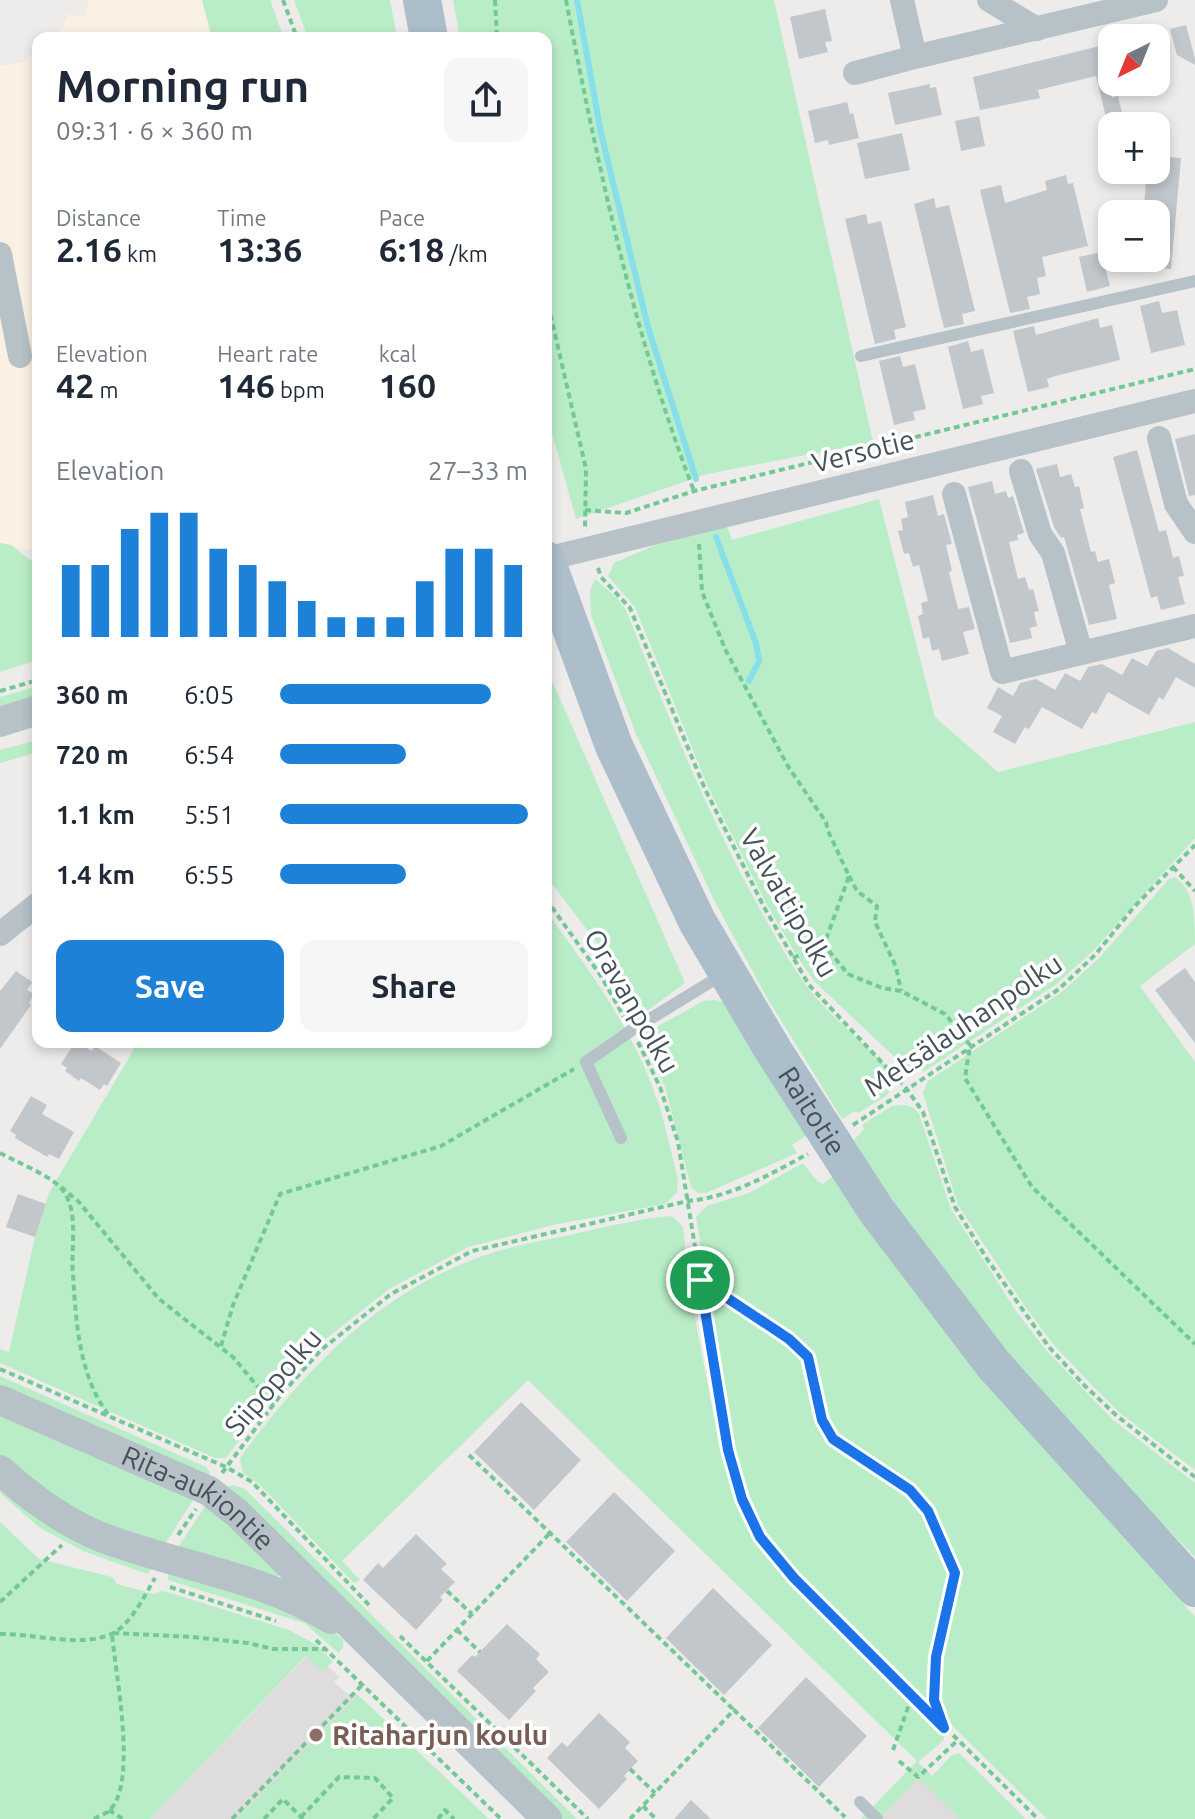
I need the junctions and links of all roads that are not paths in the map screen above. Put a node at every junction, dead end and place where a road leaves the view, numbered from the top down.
1 (422, 0) edge
2 (902, 0) edge
3 (989, 0) edge
4 (1156, 0) edge
5 (1037, 29) junction
6 (428, 32) edge
7 (915, 57) junction
8 (855, 73) dead end
9 (0, 254) edge
10 (1195, 281) edge
11 (20, 356) dead end
12 (861, 356) dead end
13 (1195, 401) edge
14 (1159, 438) dead end
15 (1021, 471) dead end
16 (954, 494) dead end
17 (1195, 532) edge
18 (552, 558) edge
19 (552, 576) edge
20 (1195, 626) edge
21 (1081, 653) junction
22 (32, 712) edge
23 (0, 722) edge
24 (32, 909) edge
25 (0, 934) edge
26 (727, 972) junction
27 (621, 1138) dead end
28 (0, 1400) edge
29 (0, 1470) edge
30 (1195, 1588) edge
31 (363, 1639) junction
32 (860, 1802) dead end
33 (547, 1819) edge
34 (877, 1819) edge

1 - 6 main road
2 - 7 street
3 - 5 street
4 - 5 street
5 - 7 street
7 - 8 street
9 - 11 street
10 - 12 lane
13 - 18 street, Versotie
14 - 17 street
15 - 21 street
16 - 21 street
19 - 26 main road, Raitotie
20 - 21 street
22 - 23 street
24 - 25 street
26 - 27 lane
26 - 30 main road, Raitotie
28 - 31 street, Rita-aukiontie
29 - 31 street, Rita-aukiontie
31 - 33 street, Rita-aukiontie
32 - 34 lane

